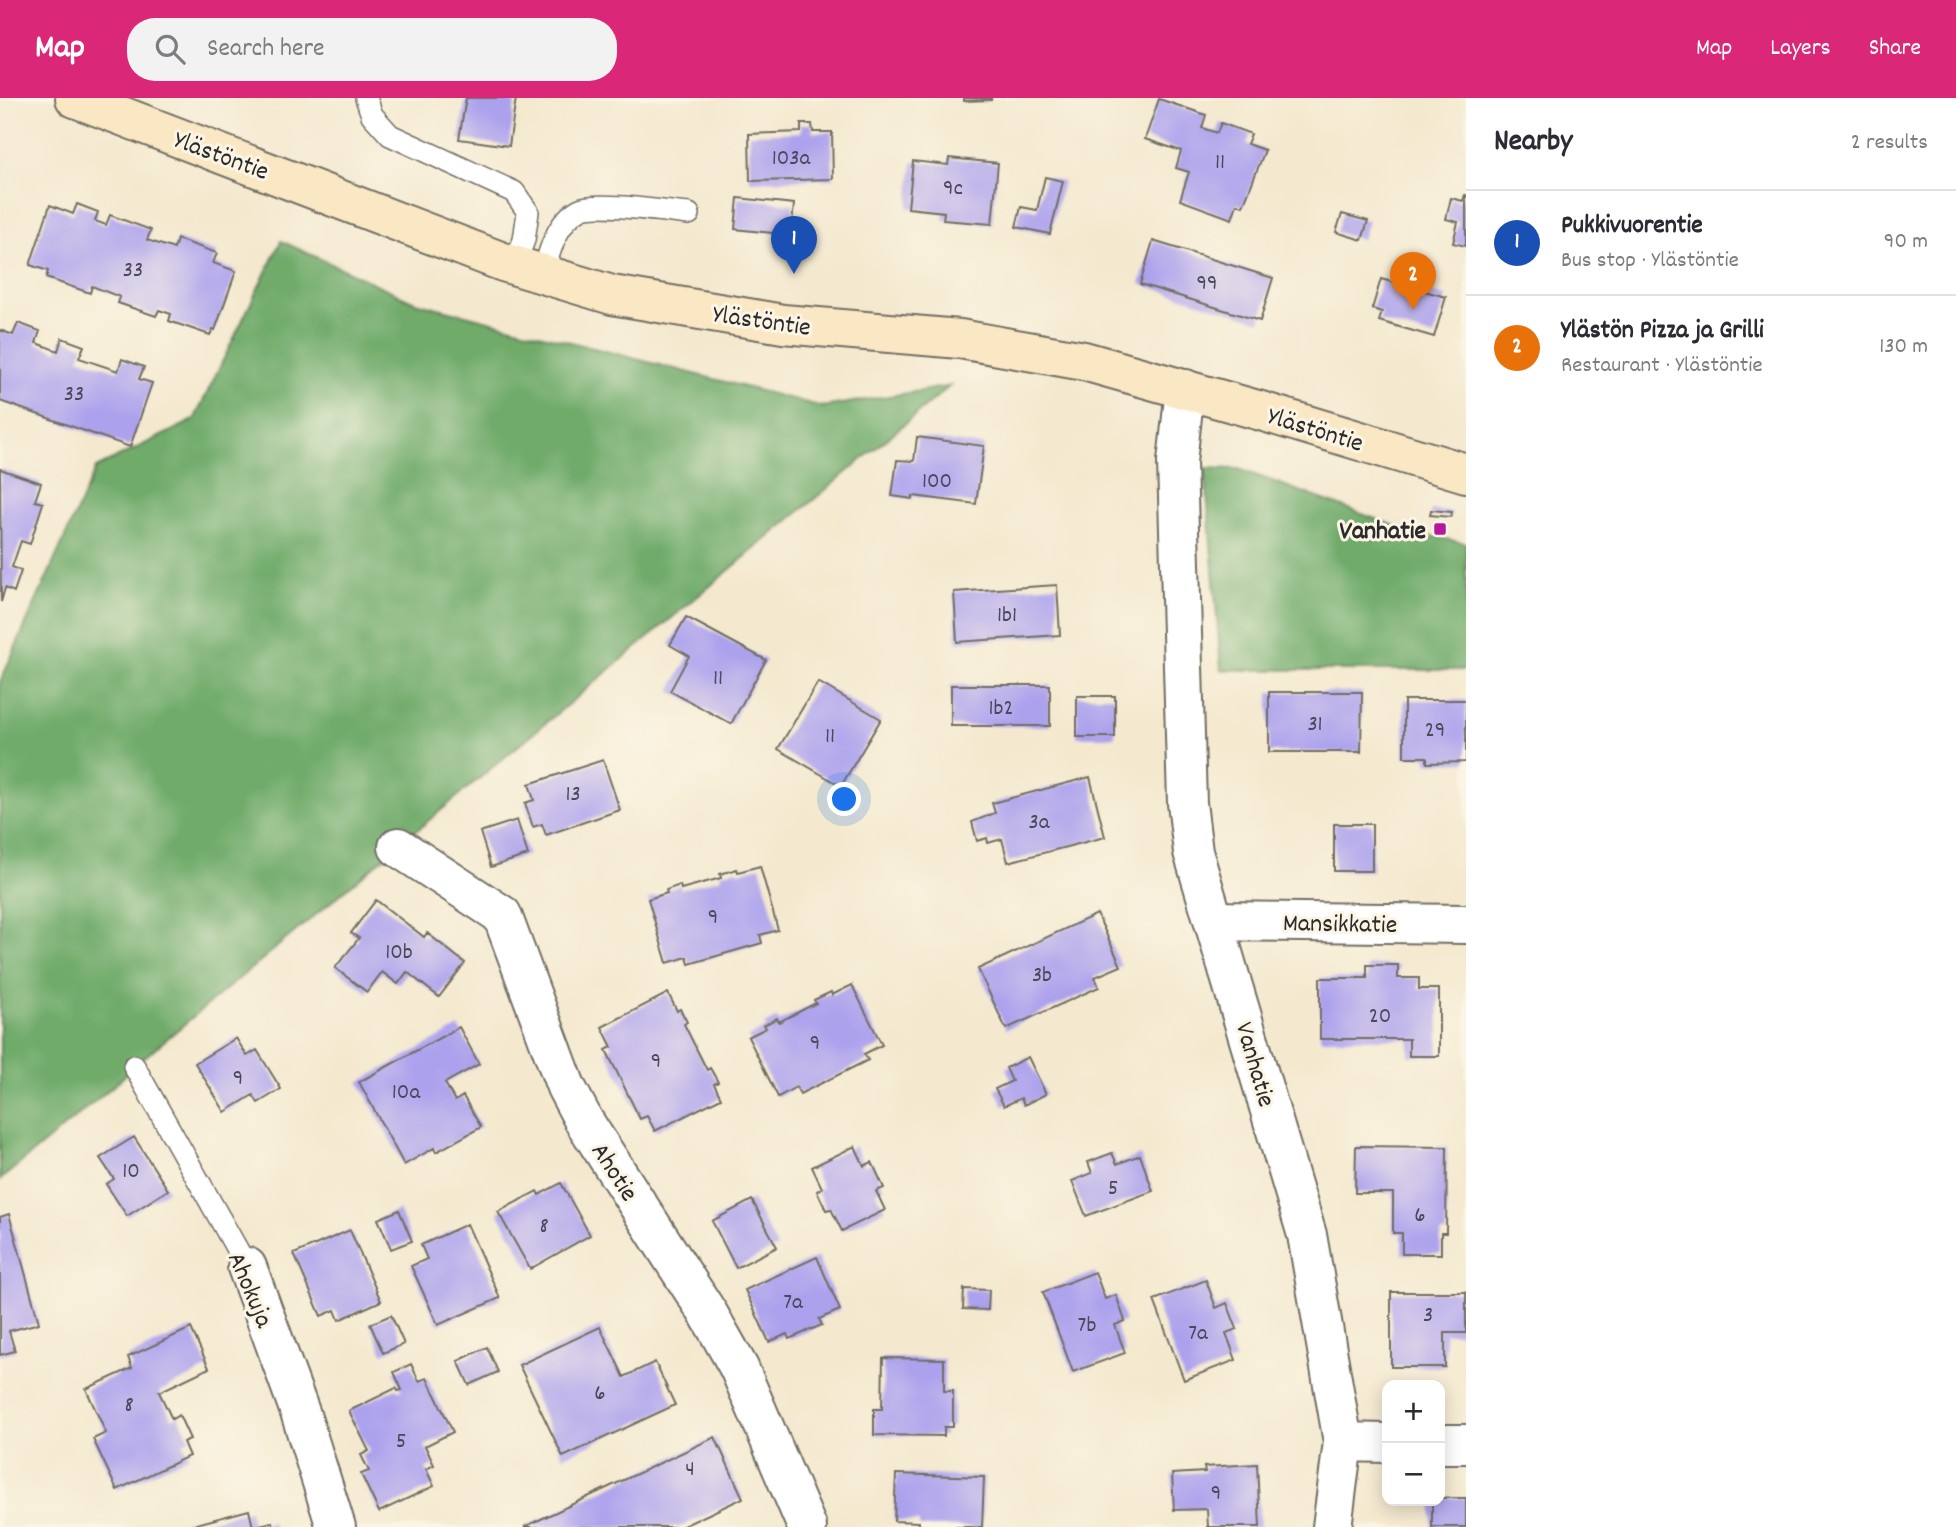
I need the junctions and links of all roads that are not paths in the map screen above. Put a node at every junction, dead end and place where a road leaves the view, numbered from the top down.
1 (75, 98) edge
2 (366, 98) edge
3 (689, 214) dead end
4 (528, 270) junction
5 (1185, 389) junction
6 (1466, 473) edge
7 (398, 847) dead end
8 (1215, 921) junction
9 (1466, 924) edge
10 (134, 1066) dead end
11 (247, 1267) joint
12 (1343, 1442) junction
13 (1382, 1443) edge
14 (1445, 1444) edge
15 (1466, 1444) edge
16 (336, 1527) edge
17 (807, 1527) edge
18 (1332, 1527) edge

1 - 4 main road, Ylästöntie
2 - 4 lane
3 - 4 lane
4 - 5 main road, Ylästöntie
5 - 6 main road, Ylästöntie
5 - 8 street, Vanhatie
7 - 17 street, Ahotie
8 - 9 street, Mansikkatie
8 - 12 street, Vanhatie
10 - 11 lane, Ahokuja
11 - 16 street, Ahokuja
12 - 13 street
12 - 18 street, Vanhatie
14 - 15 street

